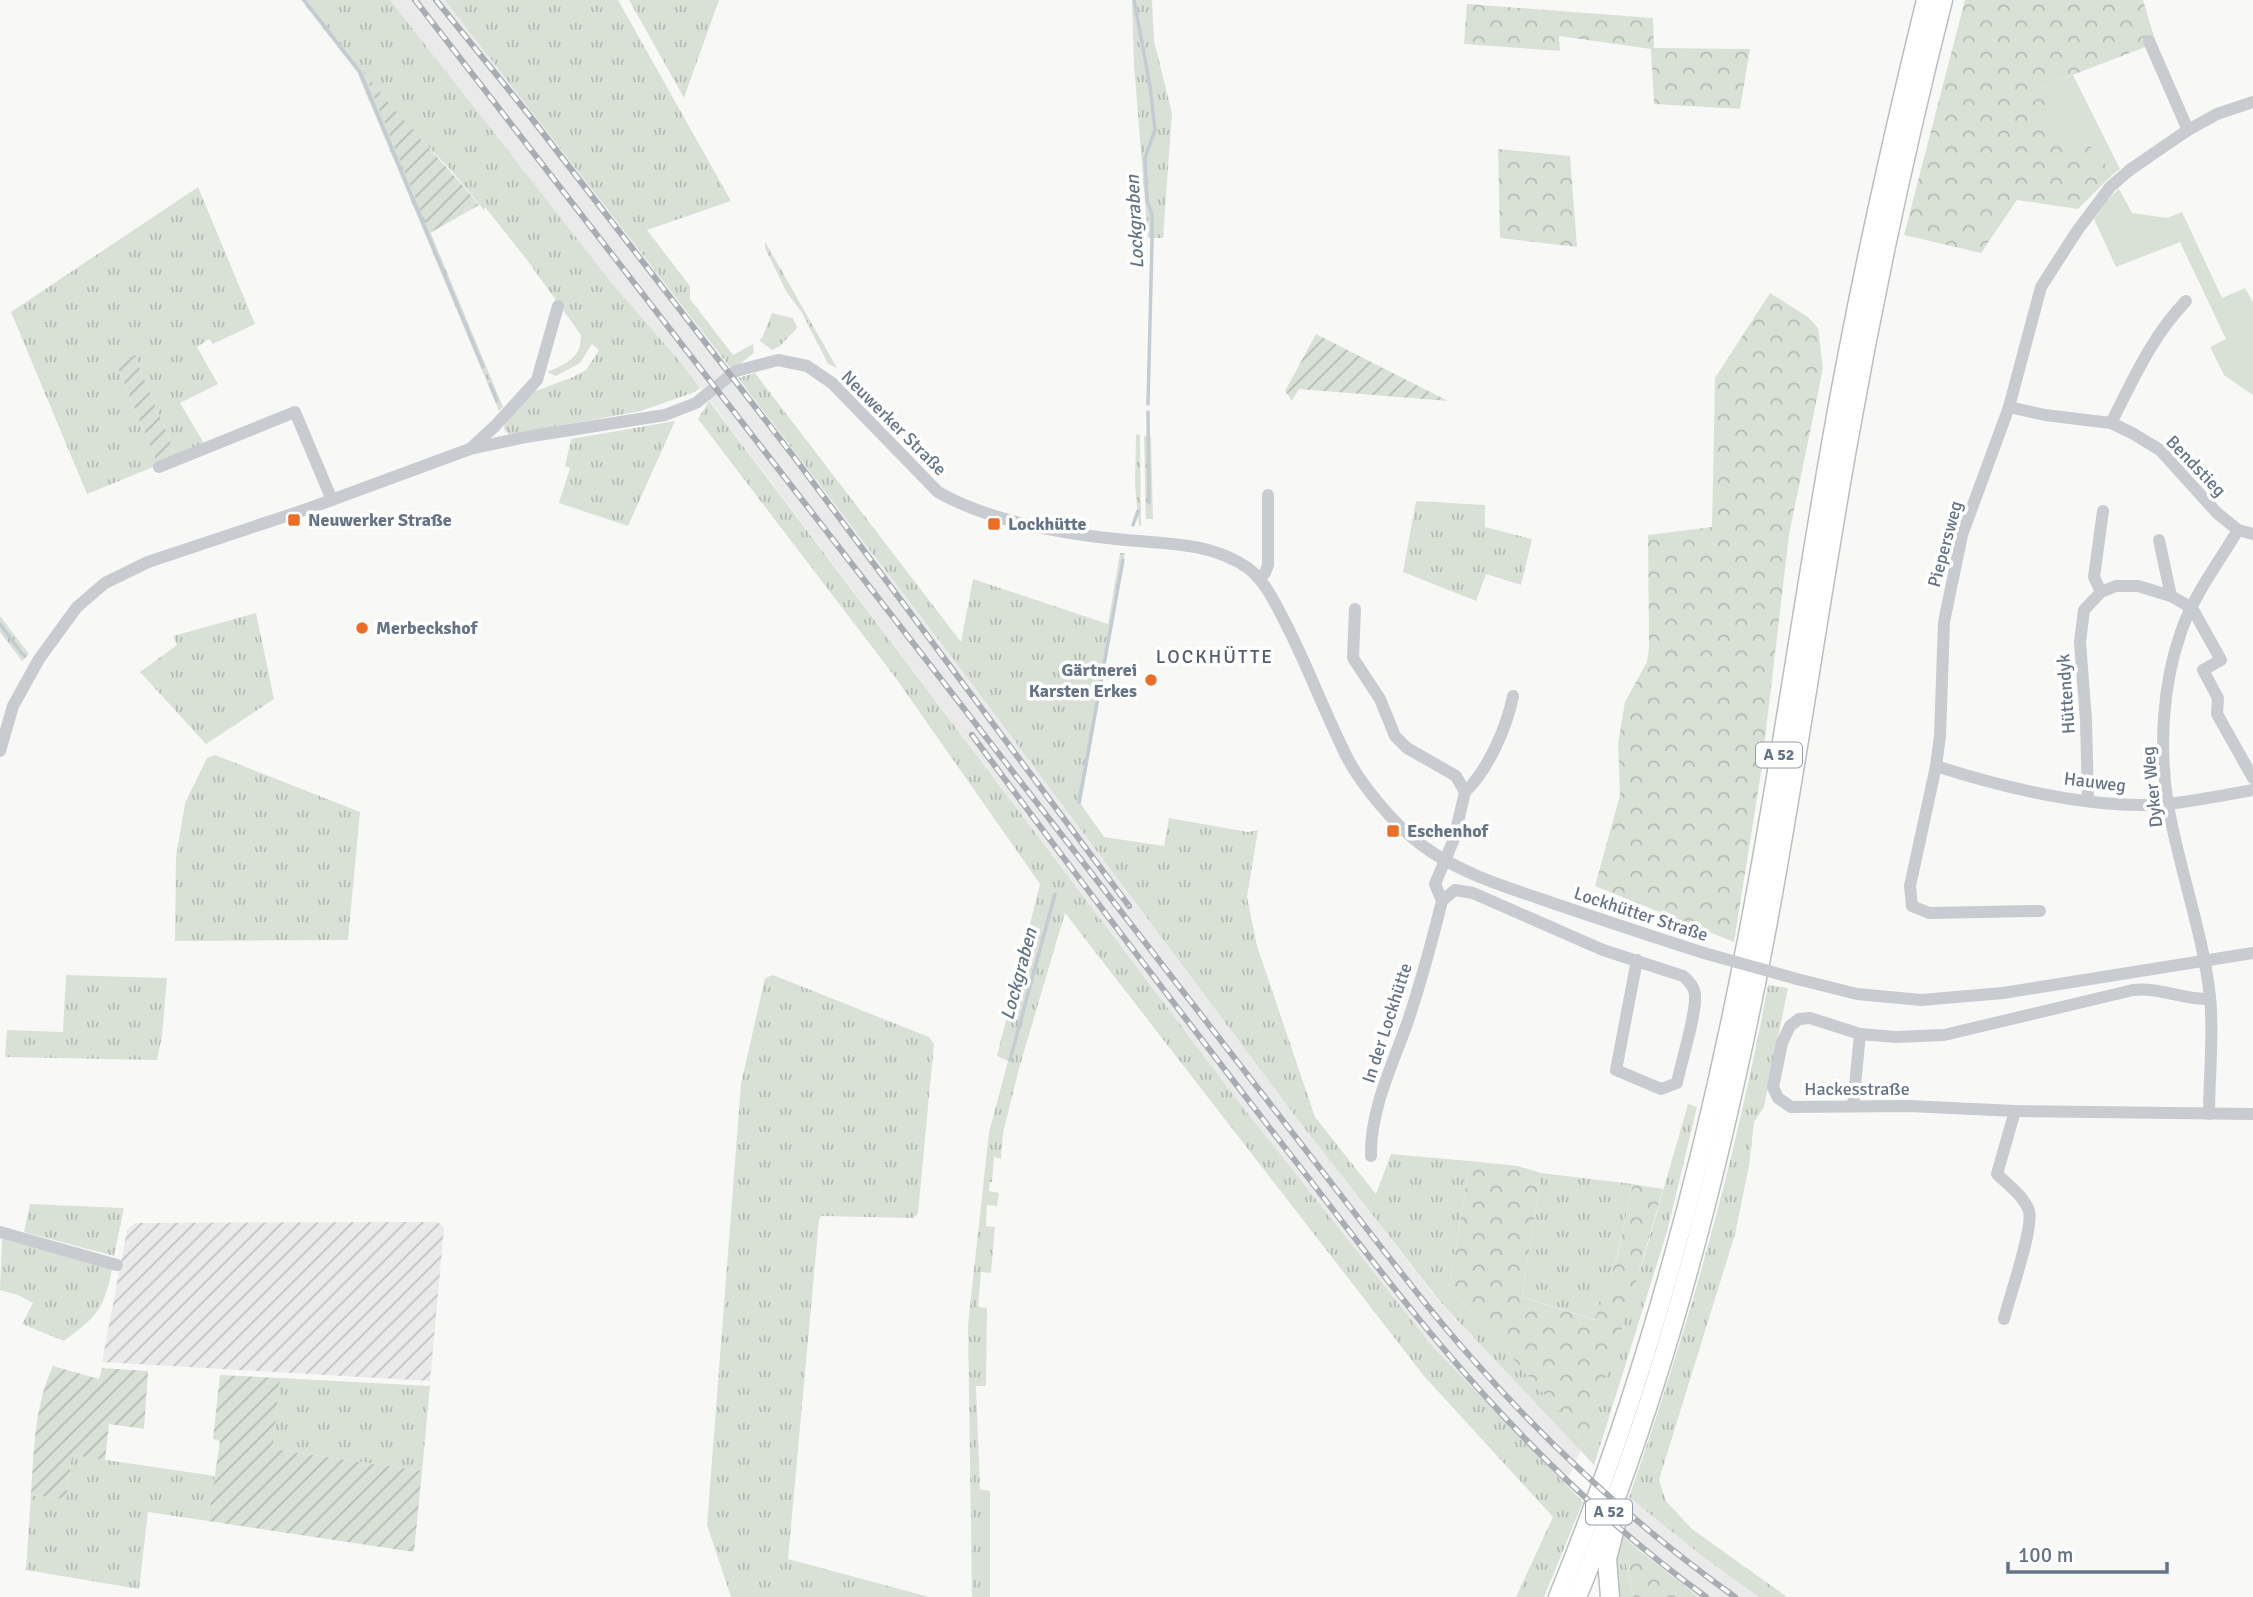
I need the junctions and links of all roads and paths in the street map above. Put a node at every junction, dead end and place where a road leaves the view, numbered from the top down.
1 (1926, 0) edge
2 (1943, 0) edge
3 (2149, 41) dead end
4 (2253, 102) edge
5 (2188, 130) junction
6 (2186, 301) dead end
7 (558, 306) dead end
8 (2009, 407) junction
9 (2112, 423) junction
10 (470, 449) junction
11 (159, 467) dead end
12 (1268, 495) dead end
13 (950, 499) joint
14 (332, 500) junction
15 (2103, 511) dead end
16 (2238, 530) junction
17 (2253, 534) edge
18 (2159, 540) dead end
19 (1259, 578) junction
20 (2101, 592) junction
21 (2171, 596) junction
22 (2192, 608) junction
23 (1355, 609) dead end
24 (1513, 696) dead end
25 (0, 751) edge
26 (1936, 766) junction
27 (2253, 778) edge
28 (2253, 790) edge
29 (1465, 792) junction
30 (2088, 801) junction
31 (2168, 804) junction
32 (1446, 861) junction
33 (1442, 901) junction
34 (2040, 911) dead end
35 (2253, 953) edge
36 (1637, 960) junction
37 (2205, 962) junction
38 (2175, 980) junction
39 (2210, 999) junction
40 (1790, 1026) joint
41 (1860, 1034) junction
42 (1853, 1107) junction
43 (2015, 1111) junction
44 (2209, 1114) junction
45 (2253, 1114) edge
46 (1371, 1156) dead end
47 (0, 1232) edge
48 (117, 1265) dead end
49 (2004, 1319) dead end
50 (1640, 1428) junction
51 (1558, 1597) edge
52 (1577, 1597) edge
53 (1610, 1597) edge

1 - 51 highway, A 52
2 - 50 highway, A 52
3 - 5 street
4 - 5 street, Piepersweg
5 - 8 street, Piepersweg
6 - 9 street
7 - 10 street, Neuwerker Straße
8 - 9 street, Bendstieg
8 - 26 street, Piepersweg
9 - 16 street, Bendstieg
10 - 13 street, Neuwerker Straße
10 - 14 street, Neuwerker Straße
11 - 14 street
12 - 19 street
13 - 19 street, Lockhütter Straße
14 - 25 street, Neuwerker Straße
15 - 20 street
16 - 17 street, Bendstieg
16 - 22 street, Dyker Weg
18 - 21 street
19 - 32 street, Lockhütter Straße
20 - 21 street
20 - 30 street, Hüttendyk
21 - 22 street
22 - 27 street
22 - 31 street, Dyker Weg
23 - 29 street
24 - 29 street
26 - 30 street, Hauweg
26 - 34 street, Piepersweg
28 - 31 street, Hauweg
29 - 32 street, In der Lockhütte
30 - 31 street, Hauweg
31 - 37 street, Dyker Weg
32 - 33 street, In der Lockhütte
32 - 38 street, Lockhütter Straße, bridge
33 - 36 street
33 - 46 street, In der Lockhütte
35 - 37 street, Lockhütter Straße
36 - 36 street
37 - 38 street, Lockhütter Straße
37 - 39 street
38 - 39 street, Lockhütter Straße
38 - 41 street, Lockhütter Straße
39 - 44 street
40 - 41 street, Lockhütter Straße
40 - 42 street, Hackesstraße
41 - 42 street
42 - 43 street, Hackesstraße
43 - 44 street, Hackesstraße
43 - 49 street
44 - 45 street, Hackesstraße
47 - 48 street
50 - 52 highway, A 52
50 - 53 highway

